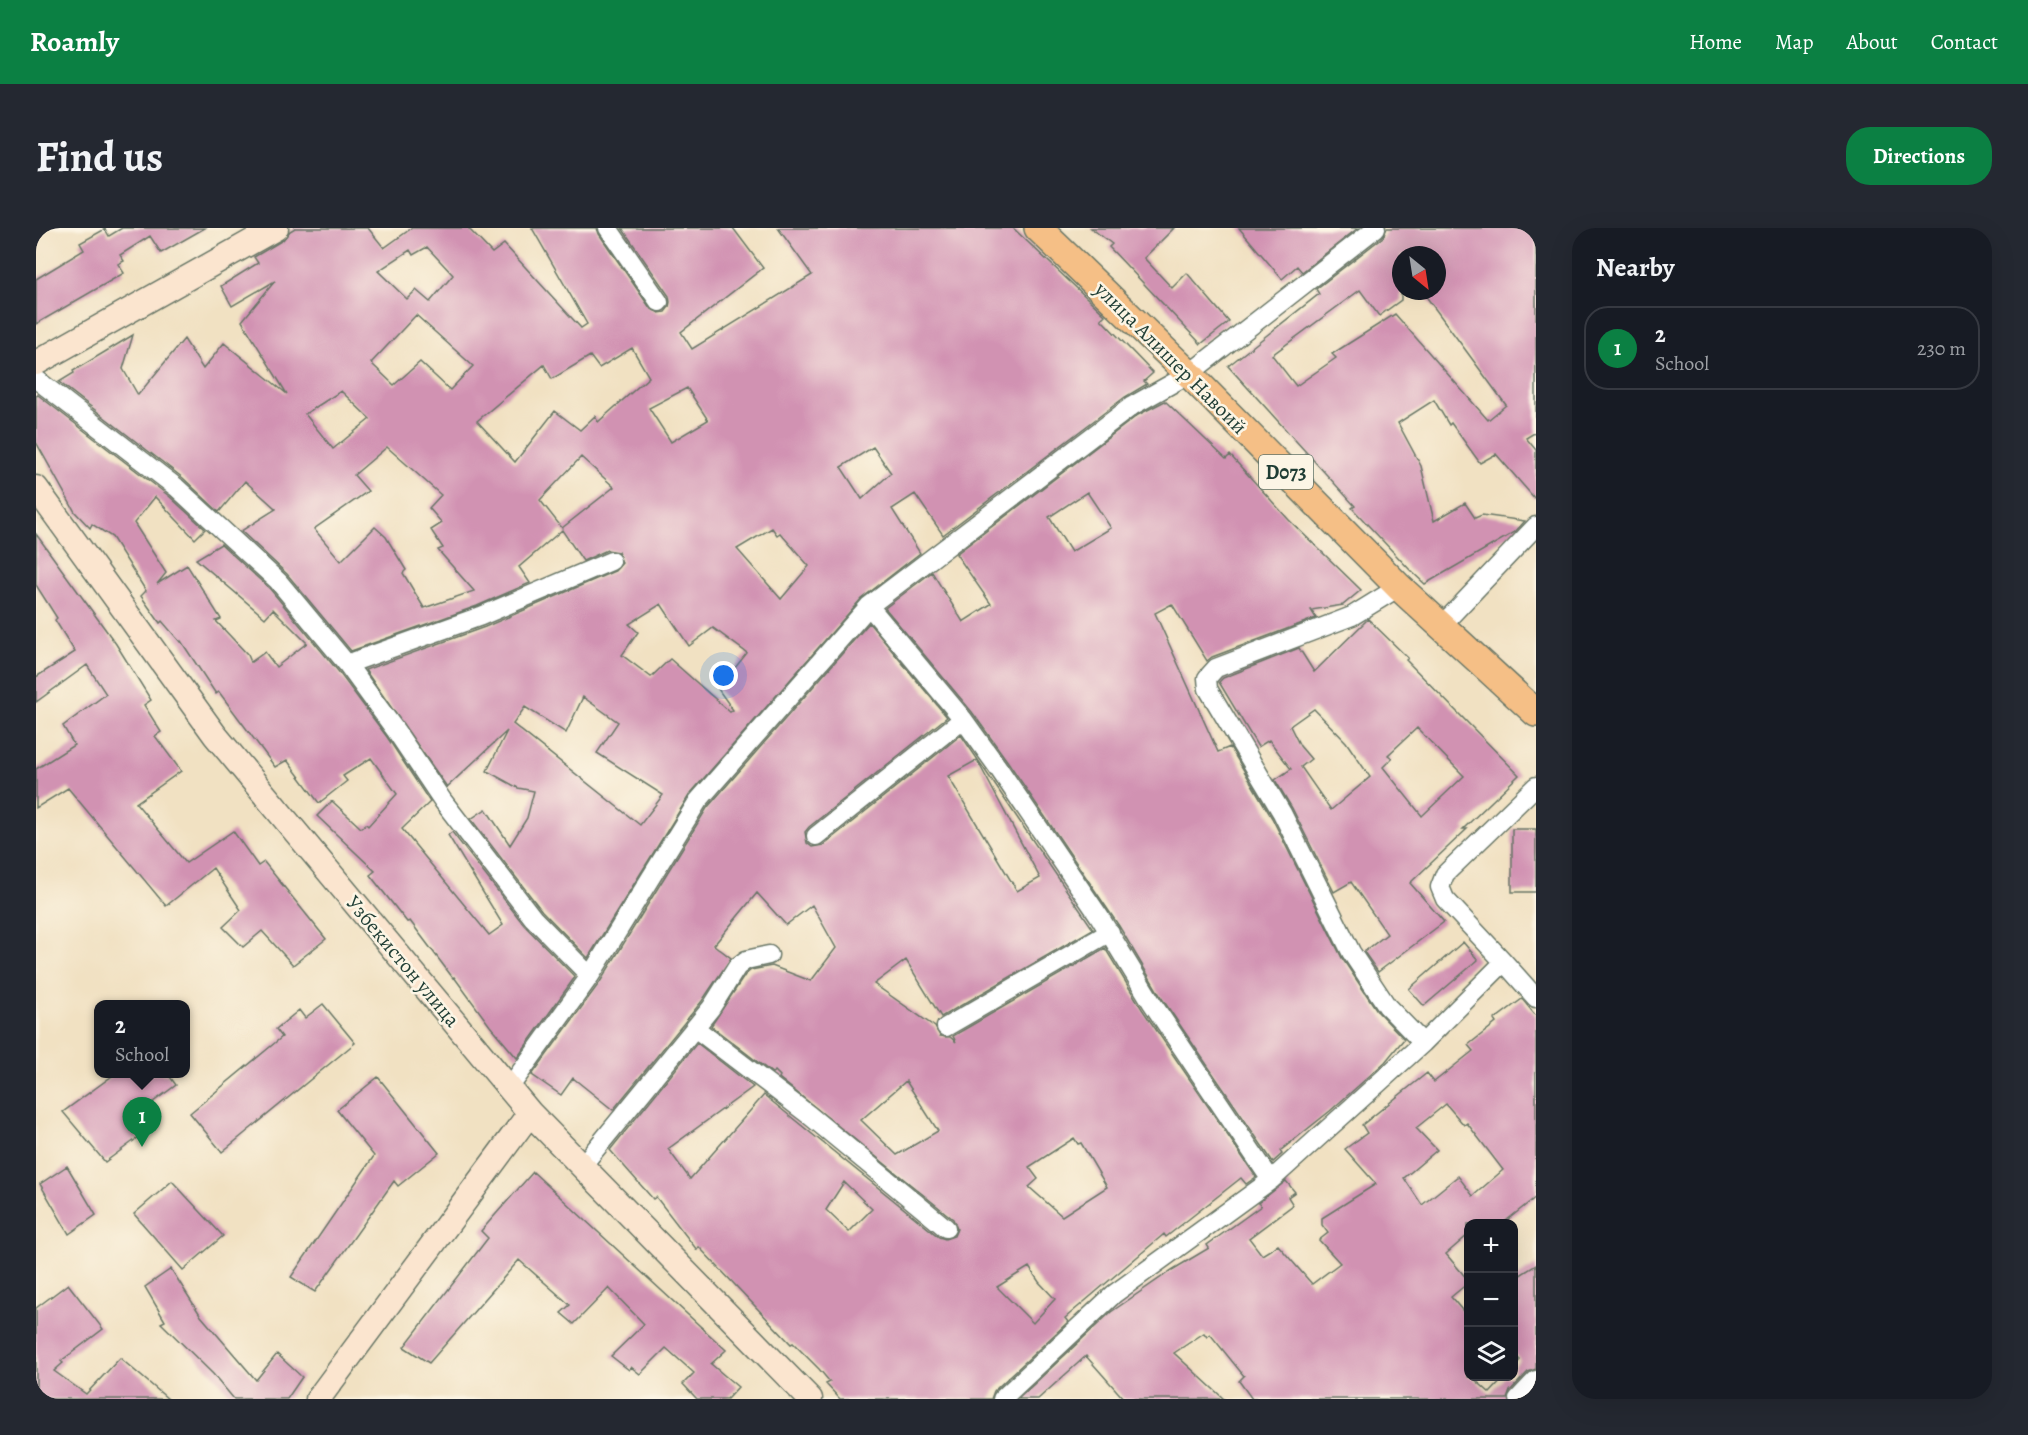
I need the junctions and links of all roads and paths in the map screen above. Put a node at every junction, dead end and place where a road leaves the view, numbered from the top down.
1 (276, 228) edge
2 (608, 228) edge
3 (1038, 228) edge
4 (1376, 228) edge
5 (659, 302) dead end
6 (36, 363) edge
7 (1189, 374) junction
8 (36, 379) edge
9 (36, 488) edge
10 (1536, 526) edge
11 (611, 561) dead end
12 (1399, 586) junction
13 (869, 606) junction
14 (1441, 626) junction
15 (347, 664) junction
16 (1536, 713) edge
17 (963, 719) junction
18 (1536, 786) edge
19 (816, 836) dead end
20 (1110, 933) junction
21 (769, 955) dead end
22 (1504, 962) junction
23 (590, 976) junction
24 (1536, 998) edge
25 (695, 1028) junction
26 (946, 1028) dead end
27 (1423, 1043) junction
28 (509, 1088) junction
29 (530, 1113) junction
30 (581, 1167) junction
31 (1271, 1180) junction
32 (946, 1228) dead end
33 (1536, 1380) edge
34 (318, 1399) edge
35 (810, 1399) edge
36 (1002, 1399) edge
37 (1518, 1399) edge

1 - 6 main road
2 - 5 street
3 - 7 main road, улица Алишер Навоий / D073
4 - 7 street
7 - 12 main road, улица Алишер Навоий / D073
7 - 13 street
8 - 15 street
9 - 28 main road, Узбекистон улица
10 - 14 street
11 - 15 street
12 - 14 main road, улица Алишер Навоий / D073
12 - 27 street
13 - 17 street
13 - 23 street
14 - 16 main road, улица Алишер Навоий / D073
15 - 23 street
17 - 19 street
17 - 20 street
18 - 22 street
20 - 26 street
20 - 31 street
21 - 25 street
22 - 24 street
22 - 27 street
23 - 28 street
25 - 30 street
25 - 32 street
27 - 31 street
28 - 29 main road, Узбекистон улица
29 - 30 main road, Узбекистон улица
29 - 34 main road
30 - 35 main road, Узбекистон улица
31 - 36 street
33 - 37 street

